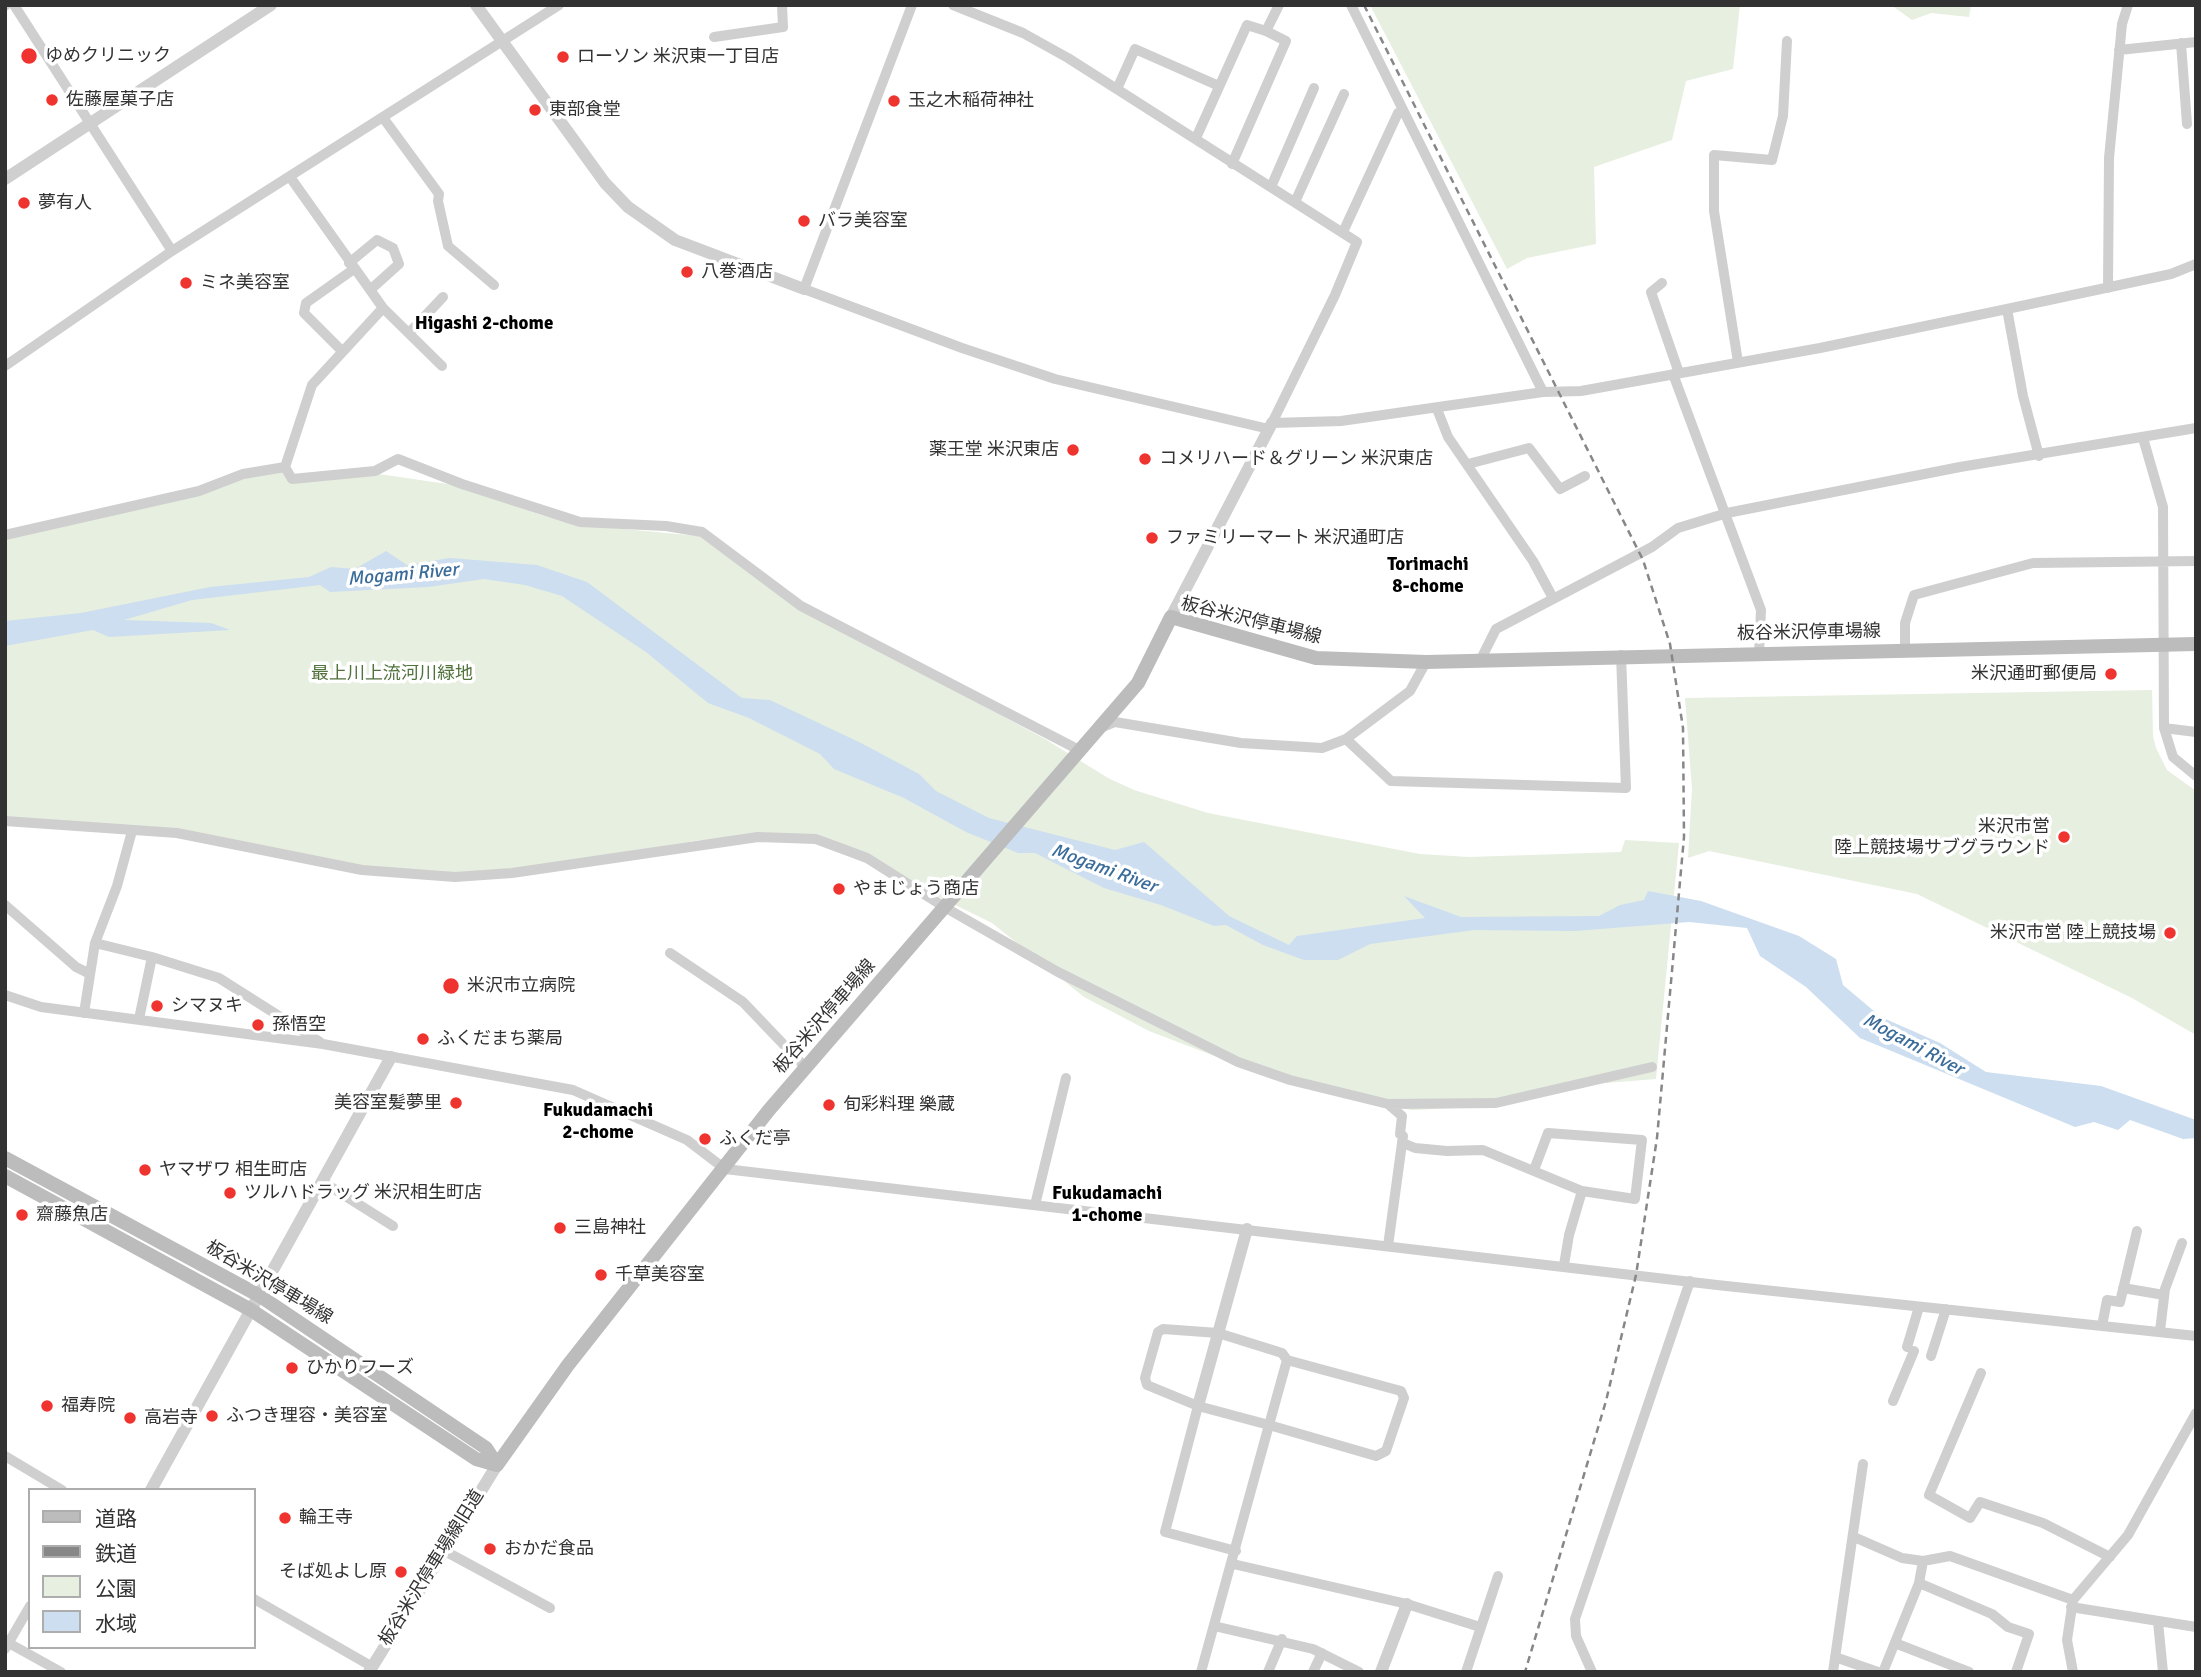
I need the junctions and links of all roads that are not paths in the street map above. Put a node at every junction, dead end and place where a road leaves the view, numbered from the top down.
1 (14, 5) edge
2 (271, 5) edge
3 (477, 5) edge
4 (559, 5) edge
5 (782, 5) edge
6 (912, 5) edge
7 (953, 5) edge
8 (1279, 5) edge
9 (1350, 5) edge
10 (2128, 5) edge
11 (1265, 31) junction
12 (714, 37) dead end
13 (504, 41) junction
14 (1787, 41) dead end
15 (2196, 42) edge
16 (2181, 43) junction
17 (2119, 50) junction
18 (1219, 86) junction
19 (1314, 88) dead end
20 (1117, 89) junction
21 (1344, 94) dead end
22 (1398, 113) dead end
23 (384, 119) junction
24 (88, 124) junction
25 (2187, 124) dead end
26 (1196, 138) junction
27 (1231, 164) junction
28 (290, 177) junction
29 (5, 180) edge
30 (1271, 187) junction
31 (1295, 202) junction
32 (1343, 232) junction
33 (172, 251) junction
34 (2196, 264) edge
35 (351, 266) junction
36 (1662, 284) dead end
37 (494, 285) dead end
38 (2108, 288) junction
39 (804, 289) junction
40 (370, 290) junction
41 (443, 298) dead end
42 (383, 308) junction
43 (2007, 309) junction
44 (409, 334) junction
45 (342, 351) junction
46 (1738, 362) junction
47 (5, 366) edge
48 (442, 366) dead end
49 (1676, 374) junction
50 (1543, 392) junction
51 (1437, 409) junction
52 (1270, 426) junction
53 (2196, 428) edge
54 (2143, 438) junction
55 (2039, 456) junction
56 (1468, 464) junction
57 (285, 467) junction
58 (1585, 476) dead end
59 (1727, 513) junction
60 (5, 535) edge
61 (2164, 561) junction
62 (2196, 561) edge
63 (1553, 598) junction
64 (1171, 617) junction
65 (2196, 644) edge
66 (2163, 645) junction
67 (1905, 650) junction
68 (1759, 654) junction
69 (1621, 655) junction
70 (1480, 661) junction
71 (1426, 662) junction
72 (1102, 727) junction
73 (2164, 728) junction
74 (2196, 732) edge
75 (1346, 738) junction
76 (1078, 756) junction
77 (2196, 776) edge
78 (5, 821) edge
79 (132, 831) junction
80 (950, 903) junction
81 (5, 905) edge
82 (95, 943) junction
83 (670, 953) dead end
84 (152, 957) junction
85 (90, 974) junction
86 (5, 995) edge
87 (84, 1013) junction
88 (139, 1019) junction
89 (323, 1044) junction
90 (391, 1057) junction
91 (1652, 1067) dead end
92 (806, 1068) junction
93 (1066, 1078) dead end
94 (1388, 1104) junction
95 (1403, 1143) junction
96 (5, 1158) edge
97 (725, 1169) junction
98 (1534, 1170) junction
99 (5, 1176) edge
100 (323, 1182) junction
101 (1581, 1191) junction
102 (1035, 1205) junction
103 (393, 1226) dead end
104 (1247, 1229) junction
105 (2137, 1231) dead end
106 (2182, 1243) dead end
107 (1388, 1246) junction
108 (1564, 1265) junction
109 (1690, 1281) junction
110 (2123, 1288) junction
111 (2164, 1295) junction
112 (260, 1296) junction
113 (1919, 1307) junction
114 (1945, 1309) junction
115 (251, 1310) junction
116 (2102, 1326) junction
117 (2160, 1331) junction
118 (1218, 1333) junction
119 (2196, 1336) edge
120 (1931, 1356) dead end
121 (1287, 1360) junction
122 (1981, 1373) dead end
123 (1893, 1401) dead end
124 (1198, 1406) junction
125 (2196, 1413) edge
126 (1269, 1425) junction
127 (5, 1456) edge
128 (1863, 1464) dead end
129 (497, 1465) junction
130 (59, 1488) edge
131 (152, 1488) edge
132 (1854, 1537) junction
133 (443, 1550) junction
134 (1236, 1551) junction
135 (2110, 1558) junction
136 (1923, 1561) junction
137 (1233, 1564) junction
138 (1498, 1576) dead end
139 (1919, 1583) junction
140 (256, 1600) edge
141 (2072, 1603) junction
142 (1407, 1604) junction
143 (551, 1608) dead end
144 (28, 1609) edge
145 (2158, 1622) junction
146 (1214, 1626) junction
147 (1480, 1627) junction
148 (2196, 1627) edge
149 (1282, 1639) junction
150 (1895, 1643) junction
151 (6, 1644) edge
152 (1322, 1653) junction
153 (1835, 1657) junction
154 (370, 1669) edge
155 (61, 1672) edge
156 (1201, 1672) edge
157 (1268, 1672) edge
158 (1314, 1672) edge
159 (1359, 1672) edge
160 (1381, 1672) edge
161 (1466, 1672) edge
162 (1592, 1672) edge
163 (1833, 1672) edge
164 (1881, 1672) edge
165 (1969, 1672) edge
166 (2016, 1672) edge
167 (2073, 1672) edge
168 (2164, 1672) edge

1 - 24 street
2 - 24 street
3 - 13 street
4 - 13 street
5 - 12 street
6 - 39 street
7 - 20 street
8 - 11 street
9 - 50 street
10 - 17 street
11 - 18 street
11 - 27 street
13 - 23 street
13 - 39 street
14 - 46 street
15 - 16 street
16 - 17 street
16 - 25 street
17 - 38 street
18 - 20 street
18 - 26 street
19 - 30 street
20 - 26 street
21 - 31 street
22 - 32 street
23 - 28 street
23 - 37 street
24 - 29 street
24 - 33 street
26 - 27 street
27 - 30 street
28 - 33 street
28 - 35 street
30 - 31 street
31 - 32 street
32 - 52 street
33 - 47 street
34 - 38 street
35 - 40 street
35 - 40 street
35 - 45 street
36 - 49 street
38 - 43 street
39 - 52 street
40 - 42 street
41 - 44 street
42 - 44 street
42 - 45 street
43 - 46 street
43 - 55 street
44 - 48 street
45 - 57 street
46 - 49 street
49 - 50 street
49 - 59 street
50 - 51 street
51 - 52 street
51 - 56 street
52 - 64 street
53 - 54 street
54 - 55 street
54 - 61 street
55 - 59 street
56 - 58 street
56 - 63 street
57 - 60 street
57 - 76 street
59 - 63 street
59 - 68 street
61 - 62 street
61 - 66 street
61 - 67 street
63 - 70 street
64 - 71 main road, 板谷米沢停車場線
64 - 72 main road, 板谷米沢停車場線
65 - 66 main road, 板谷米沢停車場線
66 - 67 main road, 板谷米沢停車場線
66 - 73 street
67 - 68 main road, 板谷米沢停車場線
68 - 69 main road, 板谷米沢停車場線
69 - 70 main road, 板谷米沢停車場線
69 - 75 street
70 - 71 main road, 板谷米沢停車場線
71 - 75 street
72 - 75 street
72 - 76 main road, 板谷米沢停車場線
73 - 74 street
73 - 77 street
76 - 80 main road, 板谷米沢停車場線
78 - 79 street
79 - 80 street
79 - 82 street
80 - 92 main road, 板谷米沢停車場線
80 - 94 street
81 - 85 street
82 - 84 street
82 - 85 street
83 - 92 street
84 - 88 street
84 - 89 street
85 - 87 street
86 - 87 street
87 - 88 street
88 - 89 street
89 - 90 street
90 - 97 street
90 - 100 street
91 - 94 street
92 - 97 main road, 板谷米沢停車場線
93 - 102 street
94 - 95 street
95 - 98 street
95 - 107 street
96 - 112 main road, 板谷米沢停車場線
97 - 102 street
97 - 129 main road, 板谷米沢停車場線
98 - 101 street
98 - 101 street
99 - 115 main road, 板谷米沢停車場線
100 - 103 street
100 - 112 street
101 - 108 street
102 - 104 street
104 - 107 street
104 - 118 street
105 - 110 street
106 - 111 street
107 - 108 street
108 - 109 street
109 - 113 street
109 - 162 street
110 - 111 street
110 - 116 street
111 - 117 street
112 - 115 street
112 - 129 main road, 板谷米沢停車場線
113 - 114 street
113 - 123 street
114 - 116 street
114 - 120 street
115 - 129 main road, 板谷米沢停車場線
115 - 131 street
116 - 117 street
117 - 119 street
118 - 121 street
118 - 124 street
118 - 124 street
121 - 126 street
121 - 126 street
122 - 135 street
124 - 126 street
124 - 134 street
125 - 135 street
126 - 134 street
127 - 130 street
128 - 132 street
129 - 133 street, 板谷米沢停車場線旧道
132 - 136 street
132 - 153 street
133 - 143 street
133 - 154 street, 板谷米沢停車場線旧道
134 - 137 street
135 - 141 street
136 - 139 street
136 - 141 street
137 - 142 street
137 - 146 street
138 - 147 street
139 - 150 street
139 - 166 street
140 - 154 street
141 - 145 street
141 - 167 street
142 - 147 street
142 - 160 street
144 - 151 street
145 - 148 street
145 - 168 street
146 - 149 street
146 - 156 street
147 - 161 street
149 - 152 street
149 - 157 street
150 - 164 street
150 - 165 street
151 - 155 street
152 - 158 street
152 - 159 street
153 - 163 street
153 - 164 street

